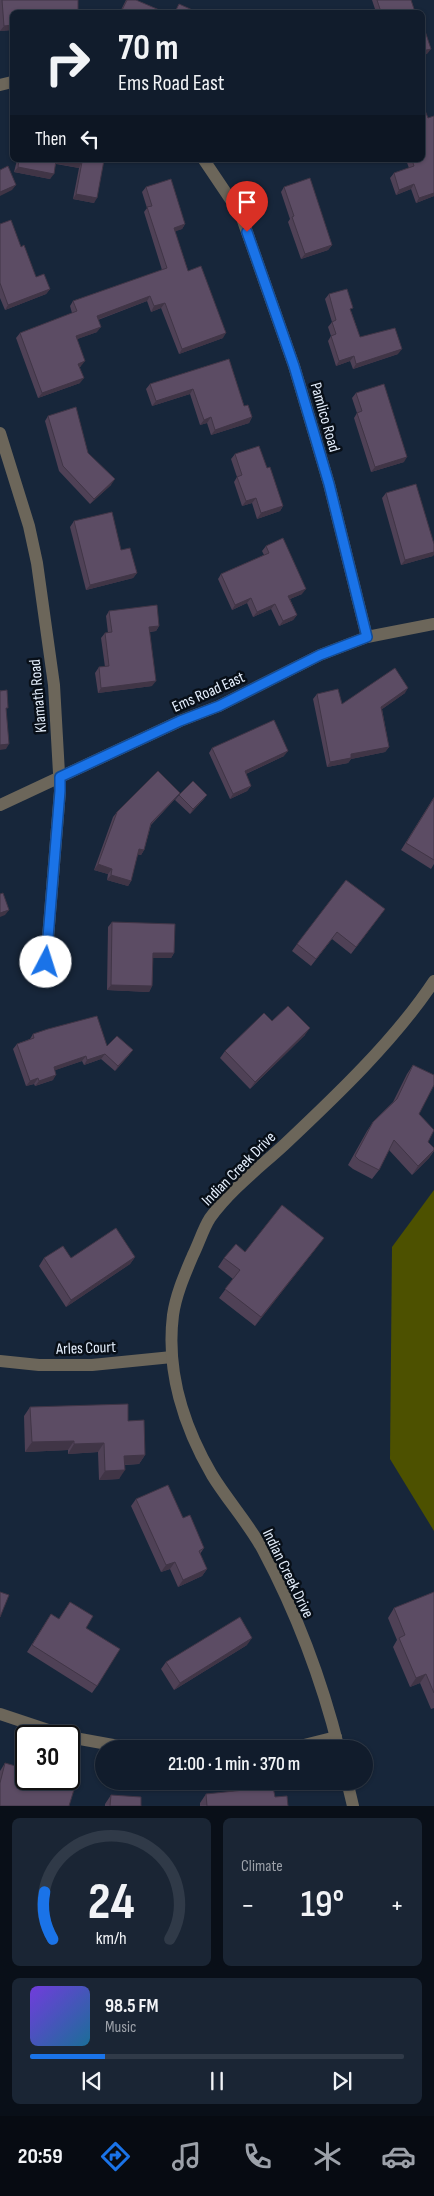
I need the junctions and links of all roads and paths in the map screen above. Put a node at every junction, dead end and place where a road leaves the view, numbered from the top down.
1 (205, 162) edge
2 (0, 433) edge
3 (434, 624) edge
4 (367, 637) junction
5 (60, 777) junction
6 (0, 804) edge
7 (46, 962) dead end
8 (434, 982) edge
9 (172, 1357) junction
10 (0, 1360) edge
11 (0, 1714) edge
12 (34, 1725) edge
13 (80, 1738) edge
14 (336, 1740) edge
15 (95, 1741) edge
16 (349, 1790) edge
17 (353, 1806) edge

1 - 4 street, Pamlico Road
2 - 5 street, Klamath Road
3 - 4 street, Ems Road East
4 - 5 street, Ems Road East
5 - 6 street, Ems Road East
5 - 7 street, Klamath Road
8 - 9 street, Indian Creek Drive
9 - 10 street, Arles Court
9 - 14 street, Indian Creek Drive
11 - 12 street
13 - 15 street
16 - 17 street

